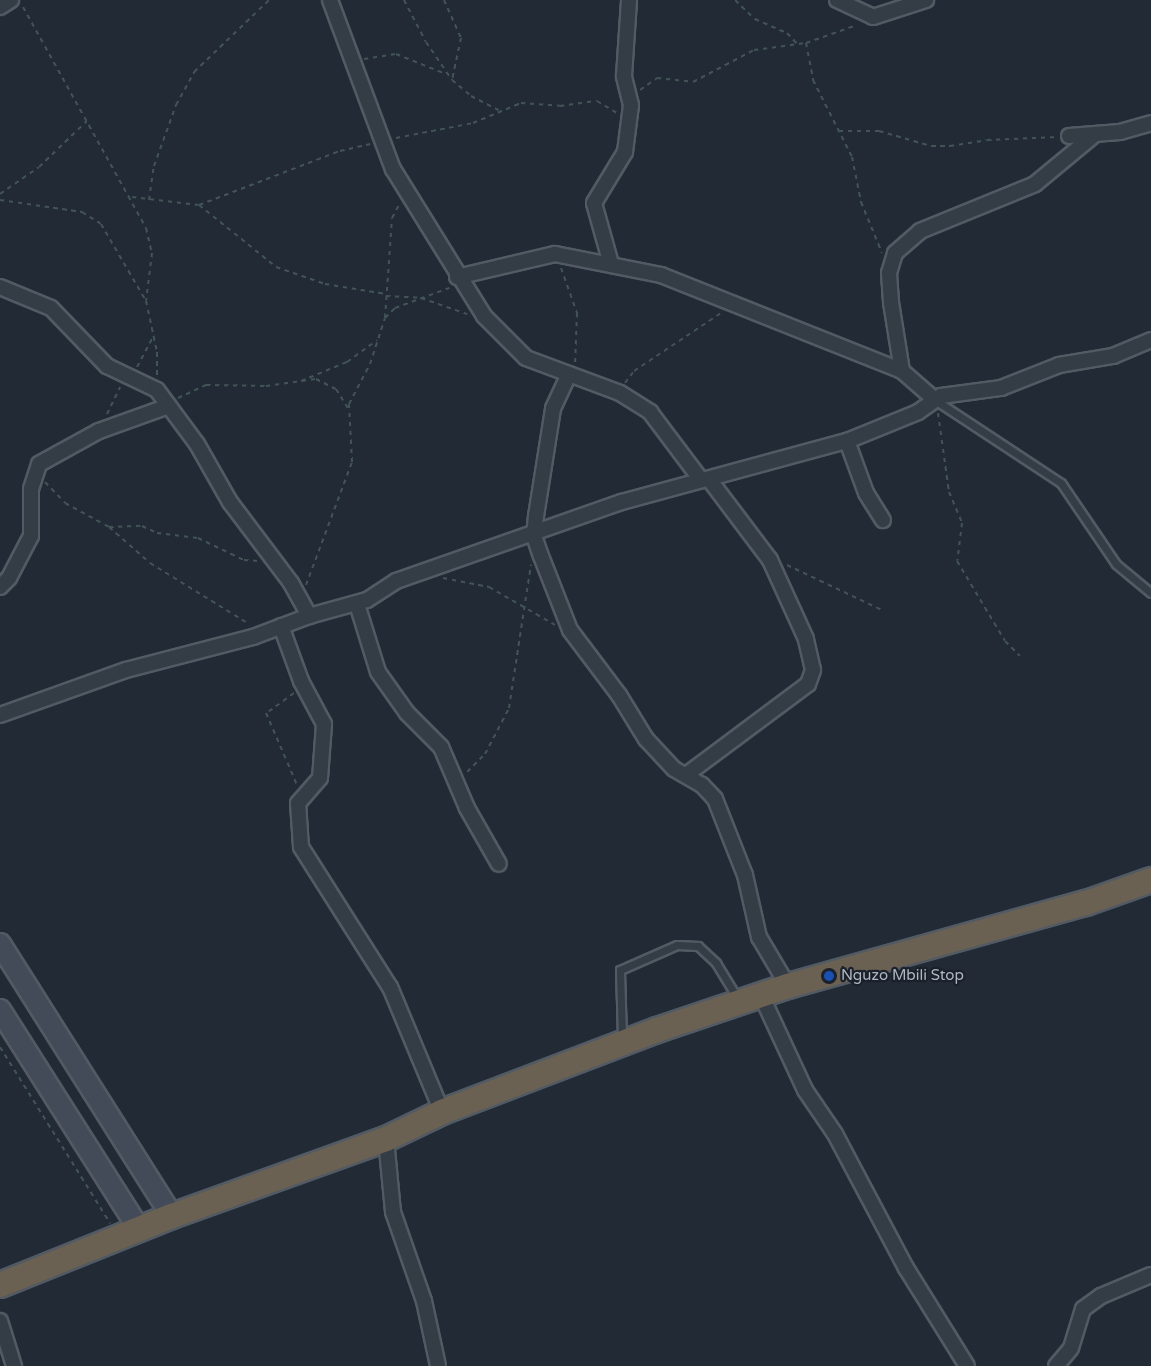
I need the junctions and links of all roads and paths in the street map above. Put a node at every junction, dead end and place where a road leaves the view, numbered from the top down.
1 (11, 0) edge
2 (19, 0) edge
3 (269, 0) edge
4 (330, 0) edge
5 (342, 0) edge
6 (404, 0) edge
7 (444, 0) edge
8 (629, 0) edge
9 (735, 0) edge
10 (837, 0) edge
11 (926, 0) edge
12 (0, 7) edge
13 (873, 17) junction
14 (339, 18) junction
15 (806, 43) junction
16 (798, 45) junction
17 (355, 63) junction
18 (447, 74) junction
19 (452, 80) junction
20 (499, 110) junction
21 (629, 111) junction
22 (88, 120) junction
23 (1151, 123) edge
24 (839, 131) junction
25 (1069, 136) joint
26 (1093, 136) junction
27 (382, 141) junction
28 (0, 194) edge
29 (132, 196) junction
30 (408, 197) junction
31 (0, 200) edge
32 (149, 200) junction
33 (199, 205) junction
34 (555, 254) junction
35 (610, 264) junction
36 (890, 273) junction
37 (459, 280) junction
38 (0, 287) edge
39 (386, 295) junction
40 (422, 298) junction
41 (146, 301) junction
42 (736, 304) junction
43 (484, 316) junction
44 (385, 318) junction
45 (153, 335) junction
46 (377, 340) junction
47 (1151, 340) edge
48 (902, 371) junction
49 (571, 375) junction
50 (125, 378) junction
51 (299, 382) junction
52 (157, 390) junction
53 (620, 393) junction
54 (935, 401) junction
55 (169, 406) junction
56 (349, 410) junction
57 (99, 431) junction
58 (847, 441) junction
59 (35, 472) junction
60 (705, 480) junction
61 (883, 520) dead end
62 (109, 527) junction
63 (534, 534) junction
64 (770, 560) junction
65 (276, 562) junction
66 (427, 570) junction
67 (0, 587) edge
68 (1151, 592) edge
69 (300, 598) junction
70 (357, 604) junction
71 (526, 610) junction
72 (884, 611) dead end
73 (309, 616) junction
74 (281, 626) junction
75 (570, 630) junction
76 (263, 633) junction
77 (1020, 656) dead end
78 (304, 686) junction
79 (0, 715) edge
80 (686, 775) junction
81 (456, 781) junction
82 (299, 799) junction
83 (499, 864) dead end
84 (1151, 880) edge
85 (0, 944) edge
86 (788, 986) junction
87 (751, 999) junction
88 (0, 1010) edge
89 (623, 1043) junction
90 (0, 1047) edge
91 (442, 1112) junction
92 (386, 1139) junction
93 (172, 1216) junction
94 (129, 1233) junction
95 (1151, 1275) edge
96 (0, 1285) edge
97 (0, 1321) edge
98 (14, 1366) edge
99 (438, 1366) edge
100 (967, 1366) edge
101 (1056, 1366) edge

1 - 12 street
2 - 22 path
3 - 32 path
4 - 14 street
5 - 14 street
6 - 18 path
7 - 19 path
8 - 21 street
9 - 16 path
10 - 13 street
11 - 13 street
13 - 15 path
14 - 17 street
15 - 16 path
15 - 24 path
16 - 21 path
17 - 18 path
17 - 27 street
18 - 19 path
19 - 20 path
20 - 21 path
20 - 27 path
21 - 35 street
22 - 28 path
22 - 29 path
23 - 26 street
24 - 25 path
24 - 36 path
25 - 26 street
26 - 36 street
27 - 30 street
27 - 33 path
29 - 32 path
29 - 41 path
30 - 37 street
30 - 39 path
31 - 41 path
32 - 33 path
33 - 39 path
34 - 35 street
34 - 37 street
34 - 49 path
35 - 42 street
36 - 48 street
37 - 40 path
37 - 43 street
38 - 50 street
39 - 40 path
39 - 44 path
40 - 43 path
40 - 44 path
41 - 45 path
42 - 48 street
42 - 53 path
43 - 49 street
44 - 46 path
45 - 50 path
45 - 52 path
46 - 51 path
46 - 56 path
47 - 54 street
48 - 54 street
49 - 53 street
49 - 63 street
50 - 52 street
50 - 57 path
51 - 55 path
51 - 56 path
52 - 55 street
53 - 60 street
54 - 58 street
54 - 68 lane
54 - 77 path
55 - 57 street
55 - 65 street
56 - 69 path
57 - 59 street
58 - 60 street
58 - 61 street
59 - 62 path
59 - 67 street
60 - 63 street
60 - 64 street
62 - 65 path
62 - 76 path
63 - 66 street
63 - 71 path
63 - 75 street
64 - 72 path
64 - 80 street
65 - 69 street
66 - 70 street
66 - 71 path
69 - 73 street
70 - 73 street
70 - 81 street
71 - 75 path
71 - 81 path
73 - 74 street
74 - 76 street
74 - 78 street
75 - 80 street
76 - 79 street
78 - 82 street
78 - 82 path
80 - 86 street
81 - 83 street
82 - 91 street
84 - 86 highway
85 - 93 main road
86 - 87 highway
87 - 89 highway
87 - 89 lane
87 - 100 street
88 - 94 main road
89 - 91 highway
90 - 94 path
91 - 92 highway
92 - 93 highway
92 - 99 street
93 - 94 highway
94 - 96 highway
95 - 101 street
97 - 98 street

